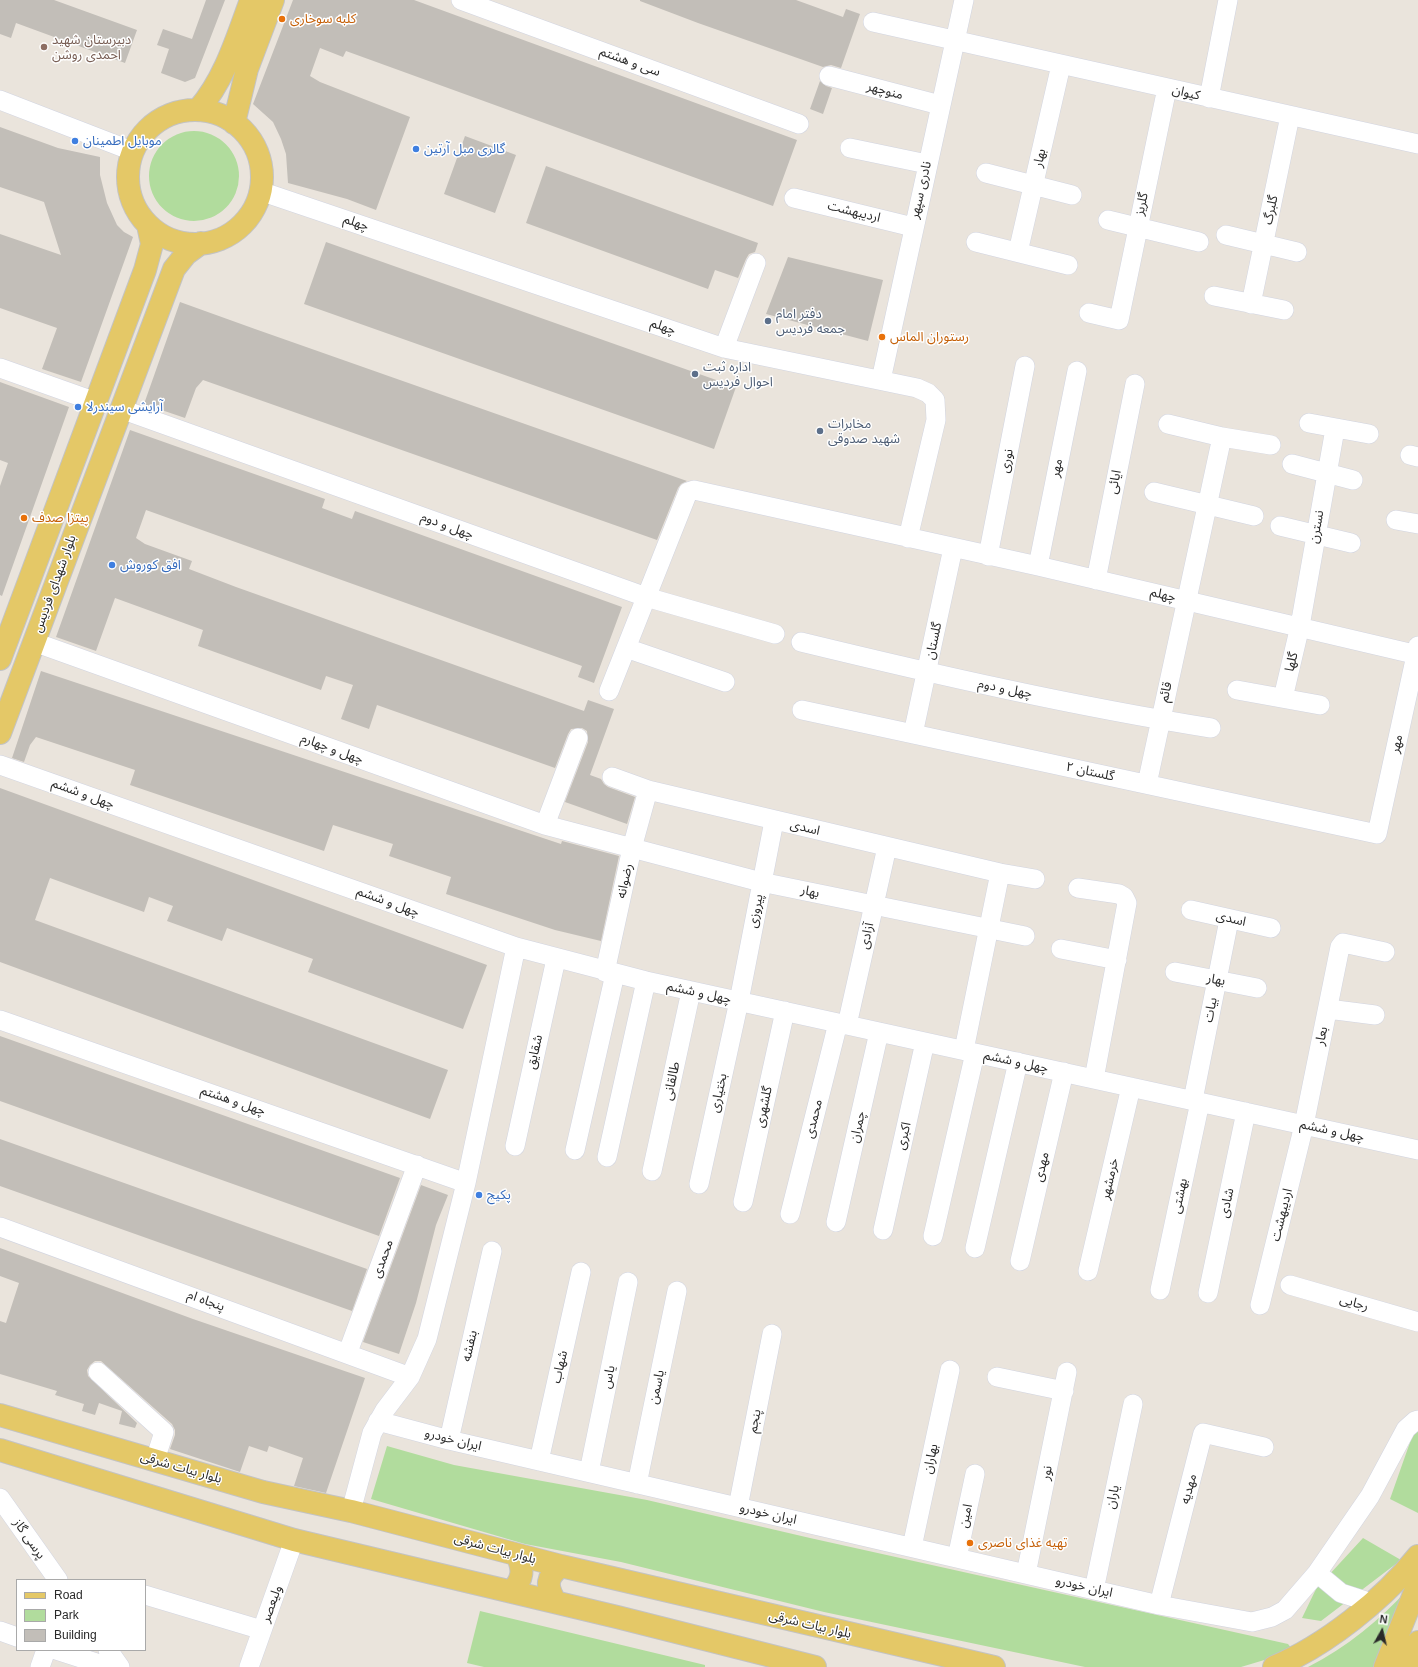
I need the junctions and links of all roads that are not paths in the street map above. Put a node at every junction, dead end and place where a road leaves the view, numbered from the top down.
1 (251, 0) edge
2 (273, 0) edge
3 (461, 0) edge
4 (964, 0) edge
5 (1228, 0) edge
6 (874, 22) dead end
7 (955, 41) junction
8 (1061, 65) junction
9 (829, 76) dead end
10 (1167, 88) junction
11 (1209, 98) junction
12 (0, 100) edge
13 (940, 105) junction
14 (198, 110) junction
15 (1290, 116) junction
16 (234, 123) junction
17 (799, 124) dead end
18 (1418, 144) edge
19 (850, 148) dead end
20 (132, 151) junction
21 (927, 164) junction
22 (986, 174) dead end
23 (1034, 184) junction
24 (260, 191) junction
25 (1072, 195) dead end
26 (794, 198) dead end
27 (1108, 220) dead end
28 (148, 225) junction
29 (913, 227) junction
30 (1137, 228) junction
31 (1226, 235) dead end
32 (976, 242) dead end
33 (1199, 242) dead end
34 (201, 243) junction
35 (1264, 244) junction
36 (1018, 252) junction
37 (1297, 252) dead end
38 (756, 263) dead end
39 (1068, 264) dead end
40 (1214, 296) dead end
41 (1251, 304) junction
42 (1284, 310) dead end
43 (1089, 313) dead end
44 (724, 348) junction
45 (1025, 366) dead end
46 (0, 368) edge
47 (1077, 371) dead end
48 (881, 380) junction
49 (1135, 384) dead end
50 (96, 402) junction
51 (121, 409) junction
52 (1309, 423) dead end
53 (1168, 424) dead end
54 (1335, 429) junction
55 (1369, 434) dead end
56 (1222, 437) junction
57 (1272, 445) dead end
58 (1292, 464) dead end
59 (1327, 472) junction
60 (1353, 480) dead end
61 (1154, 492) dead end
62 (1207, 505) junction
63 (1254, 516) dead end
64 (1396, 520) dead end
65 (1418, 524) edge
66 (1280, 526) dead end
67 (1316, 534) junction
68 (908, 538) junction
69 (1351, 543) dead end
70 (954, 548) junction
71 (988, 556) junction
72 (1038, 566) junction
73 (1096, 580) junction
74 (646, 597) junction
75 (1186, 600) junction
76 (1300, 626) junction
77 (4, 633) edge
78 (775, 634) dead end
79 (34, 642) junction
80 (802, 642) dead end
81 (626, 648) junction
82 (1417, 652) edge
83 (0, 659) edge
84 (927, 673) junction
85 (725, 682) dead end
86 (1237, 690) dead end
87 (609, 691) dead end
88 (1283, 698) junction
89 (1320, 705) dead end
90 (802, 710) dead end
91 (1160, 720) junction
92 (1211, 728) dead end
93 (0, 733) edge
94 (914, 734) junction
95 (578, 738) dead end
96 (0, 765) edge
97 (612, 777) dead end
98 (1147, 784) junction
99 (648, 790) junction
100 (774, 821) junction
101 (545, 825) junction
102 (1378, 834) joint
103 (887, 847) junction
104 (632, 848) junction
105 (1000, 873) junction
106 (1035, 879) dead end
107 (761, 882) junction
108 (1078, 888) dead end
109 (873, 906) junction
110 (1191, 910) dead end
111 (1229, 920) junction
112 (1271, 928) dead end
113 (989, 929) junction
114 (1025, 936) dead end
115 (516, 947) junction
116 (1061, 949) dead end
117 (1385, 952) dead end
118 (556, 959) junction
119 (1117, 960) junction
120 (1175, 972) dead end
121 (610, 973) junction
122 (1217, 980) junction
123 (646, 981) junction
124 (1257, 988) dead end
125 (692, 991) junction
126 (739, 1001) junction
127 (1328, 1009) junction
128 (785, 1011) junction
129 (1375, 1015) dead end
130 (0, 1020) edge
131 (842, 1024) junction
132 (879, 1032) junction
133 (925, 1042) junction
134 (969, 1051) junction
135 (1018, 1062) junction
136 (1064, 1072) junction
137 (1094, 1079) junction
138 (1131, 1087) junction
139 (1196, 1101) junction
140 (1246, 1112) junction
141 (1304, 1125) junction
142 (515, 1146) dead end
143 (575, 1150) dead end
144 (1418, 1150) edge
145 (607, 1158) dead end
146 (417, 1165) junction
147 (652, 1171) dead end
148 (466, 1183) junction
149 (699, 1184) dead end
150 (743, 1202) dead end
151 (790, 1214) dead end
152 (836, 1222) dead end
153 (0, 1227) edge
154 (883, 1230) dead end
155 (934, 1236) dead end
156 (975, 1248) dead end
157 (492, 1251) dead end
158 (1020, 1261) dead end
159 (1088, 1271) dead end
160 (581, 1272) dead end
161 (628, 1282) dead end
162 (1290, 1285) dead end
163 (1160, 1290) dead end
164 (677, 1291) dead end
165 (1208, 1293) dead end
166 (1260, 1305) dead end
167 (1418, 1322) edge
168 (772, 1334) dead end
169 (348, 1352) junction
170 (950, 1370) dead end
171 (98, 1372) dead end
172 (1067, 1372) dead end
173 (410, 1376) junction
174 (997, 1377) dead end
175 (1064, 1391) junction
176 (1133, 1404) dead end
177 (0, 1415) edge
178 (1418, 1420) edge
179 (378, 1421) junction
180 (449, 1440) junction
181 (1264, 1447) dead end
182 (0, 1450) edge
183 (155, 1460) junction
184 (539, 1461) junction
185 (589, 1472) junction
186 (975, 1474) dead end
187 (637, 1484) junction
188 (0, 1498) edge
189 (738, 1507) junction
190 (351, 1511) junction
191 (294, 1540) junction
192 (912, 1547) junction
193 (518, 1555) junction
194 (1418, 1556) edge
195 (957, 1558) junction
196 (561, 1566) junction
197 (1317, 1573) junction
198 (1026, 1574) junction
199 (57, 1579) edge
200 (1418, 1584) edge
201 (1094, 1590) junction
202 (512, 1591) junction
203 (146, 1595) edge
204 (555, 1601) junction
205 (1372, 1603) junction
206 (1159, 1604) junction
207 (262, 1630) junction
208 (0, 1631) edge
209 (16, 1637) edge
210 (1418, 1642) edge
211 (46, 1651) edge
212 (59, 1651) edge
213 (109, 1651) edge
214 (40, 1667) edge
215 (109, 1667) edge
216 (120, 1667) edge
217 (249, 1667) edge
218 (815, 1667) edge
219 (994, 1667) edge
220 (1274, 1667) edge
221 (1385, 1667) edge
222 (1408, 1667) edge

1 - 14 main road
2 - 16 main road
3 - 17 street, سی و هشتم
4 - 7 street, نادری سپهر
5 - 11 street
6 - 7 street, کیوان
7 - 8 street, کیوان
7 - 13 street, نادری سپهر
8 - 10 street, کیوان
8 - 23 street, بهار
9 - 13 street, منوچهر
10 - 11 street, کیوان
10 - 30 street, گلریز
11 - 15 street, کیوان
12 - 20 street
13 - 21 street, نادری سپهر
14 - 16 main road
14 - 20 main road
15 - 18 street, کیوان
15 - 35 street, گلبرگ
16 - 24 main road
19 - 21 street
20 - 28 main road
21 - 29 street, نادری سپهر
22 - 23 street
23 - 25 street
23 - 36 street, بهار
24 - 34 main road
24 - 44 street, چهلم
26 - 29 street, اردیبهشت
27 - 30 street
28 - 34 main road
28 - 50 main road, بلوار شهدای فردیس
29 - 48 street, نادری سپهر
30 - 33 street
30 - 43 street, گلریز
31 - 35 street
32 - 36 street
34 - 51 main road, بلوار شهدای فردیس
35 - 37 street
35 - 41 street, گلبرگ
36 - 39 street
38 - 44 street
40 - 41 street
41 - 42 street
44 - 48 street, چهلم
45 - 71 street, نوری
46 - 50 street
47 - 72 street, مهر
48 - 68 street, چهلم
49 - 73 street, ایائی
50 - 77 main road, بلوار شهدای فردیس
51 - 74 street, چهل و دوم
51 - 79 main road, بلوار شهدای فردیس
52 - 54 street
53 - 56 street
54 - 55 street
54 - 59 street, نسترن
56 - 57 street
56 - 62 street, قائم
58 - 59 street
59 - 60 street
59 - 67 street, نسترن
61 - 62 street
62 - 63 street
62 - 75 street, قائم
64 - 65 street
66 - 67 street
67 - 69 street
67 - 76 street, نسترن
68 - 70 street, چهلم
68 - 74 street, چهلم
70 - 71 street, چهلم
70 - 84 street, گلستان
71 - 72 street, چهلم
72 - 73 street, چهلم
73 - 75 street, چهلم
74 - 78 street, چهل و دوم
74 - 81 street, چهلم
75 - 76 street, چهلم
75 - 91 street, قائم
76 - 82 street, چهلم
76 - 88 street, گلها
77 - 83 main road, بلوار شهدای فردیس
79 - 93 main road, بلوار شهدای فردیس
79 - 101 street, چهل و چهارم
80 - 84 street, چهل و دوم
81 - 85 street
81 - 87 street, چهلم
82 - 102 street, مهر
84 - 91 street, چهل و دوم
84 - 94 street, گلستان
86 - 88 street
88 - 89 street
90 - 94 street, گلستان ۲
91 - 92 street, چهل و دوم
91 - 98 street, قائم
94 - 98 street, گلستان ۲
95 - 101 street
96 - 115 street, چهل و ششم
97 - 99 street, اسدی
98 - 102 street, گلستان ۲
99 - 100 street, اسدی
99 - 104 street, رضوانه
100 - 103 street, اسدی
100 - 107 street, پیروزی
101 - 104 street, چهل و چهارم
103 - 105 street, اسدی
103 - 109 street, آزادی
104 - 107 street, بهار
104 - 121 street, رضوانه
105 - 106 street, اسدی
105 - 113 street
107 - 109 street, بهار
107 - 126 street, پیروزی
108 - 119 street
109 - 113 street, بهار
109 - 131 street, آزادی
110 - 111 street, اسدی
111 - 112 street, اسدی
111 - 122 street, بیات
113 - 114 street, بهار
113 - 134 street
115 - 118 street, چهل و ششم
115 - 148 street
116 - 119 street
117 - 127 street, بعار
118 - 121 street, چهل و ششم
118 - 142 street, شقایق
119 - 137 street
120 - 122 street, بهار
121 - 123 street, چهل و ششم
121 - 143 street, رضوانه
122 - 124 street, بهار
122 - 139 street, بیات
123 - 125 street, چهل و ششم
123 - 145 street
125 - 126 street, چهل و ششم
125 - 147 street, طالقانی
126 - 128 street, چهل و ششم
126 - 149 street, بختیاری
127 - 129 street
127 - 141 street, بعار
128 - 131 street, چهل و ششم
128 - 150 street, گلشهری
130 - 146 street, چهل و هشتم
131 - 132 street, چهل و ششم
131 - 151 street, محمدی
132 - 133 street, چهل و ششم
132 - 152 street, چمران
133 - 134 street, چهل و ششم
133 - 154 street, اکبری
134 - 135 street, چهل و ششم
134 - 155 street
135 - 136 street, چهل و ششم
135 - 156 street
136 - 137 street, چهل و ششم
136 - 158 street, مهدی
137 - 138 street, چهل و ششم
138 - 139 street, چهل و ششم
138 - 159 street, خرمشهر
139 - 140 street, چهل و ششم
139 - 163 street, بهشتی
140 - 141 street, چهل و ششم
140 - 165 street, شادی
141 - 144 street, چهل و ششم
141 - 166 street, اردیبهشت
146 - 148 street, چهل و هشتم
146 - 169 street, محمدی
148 - 173 street
153 - 169 street, پنجاه ام
157 - 180 street, بنفشه
160 - 184 street, شهاب
161 - 185 street, یاس
162 - 167 street, رجایی
164 - 187 street, یاسمن
168 - 189 street, پنجم
169 - 173 street, پنجاه ام
170 - 192 street, بهاران
171 - 183 street
172 - 175 street, نور
173 - 179 street
174 - 175 street
175 - 198 street, نور
176 - 201 street, یاران
177 - 183 main road, بلوار بیات شرقی
178 - 197 street
179 - 180 street, ایران خودرو
179 - 190 street
180 - 184 street, ایران خودرو
181 - 206 street, مهدیه
182 - 191 main road
183 - 190 main road, بلوار بیات شرقی
184 - 185 street, ایران خودرو
185 - 187 street, ایران خودرو
186 - 195 street, امین
187 - 189 street, ایران خودرو
188 - 199 street, پرسی گاز
189 - 192 street, ایران خودرو
190 - 193 main road, بلوار بیات شرقی
191 - 202 main road
191 - 207 street, ولیعصر
192 - 195 street, ایران خودرو
193 - 196 main road, بلوار بیات شرقی
193 - 202 main road
194 - 205 main road
195 - 198 street, ایران خودرو
196 - 204 main road
196 - 219 main road, بلوار بیات شرقی
197 - 205 street
197 - 206 street, ایران خودرو
198 - 201 street, ایران خودرو
200 - 221 main road
201 - 206 street, ایران خودرو
202 - 204 main road
203 - 207 street
204 - 218 main road
205 - 220 main road
207 - 217 street, ولیعصر
208 - 209 street
210 - 222 main road
211 - 214 street
212 - 215 street
213 - 216 street

